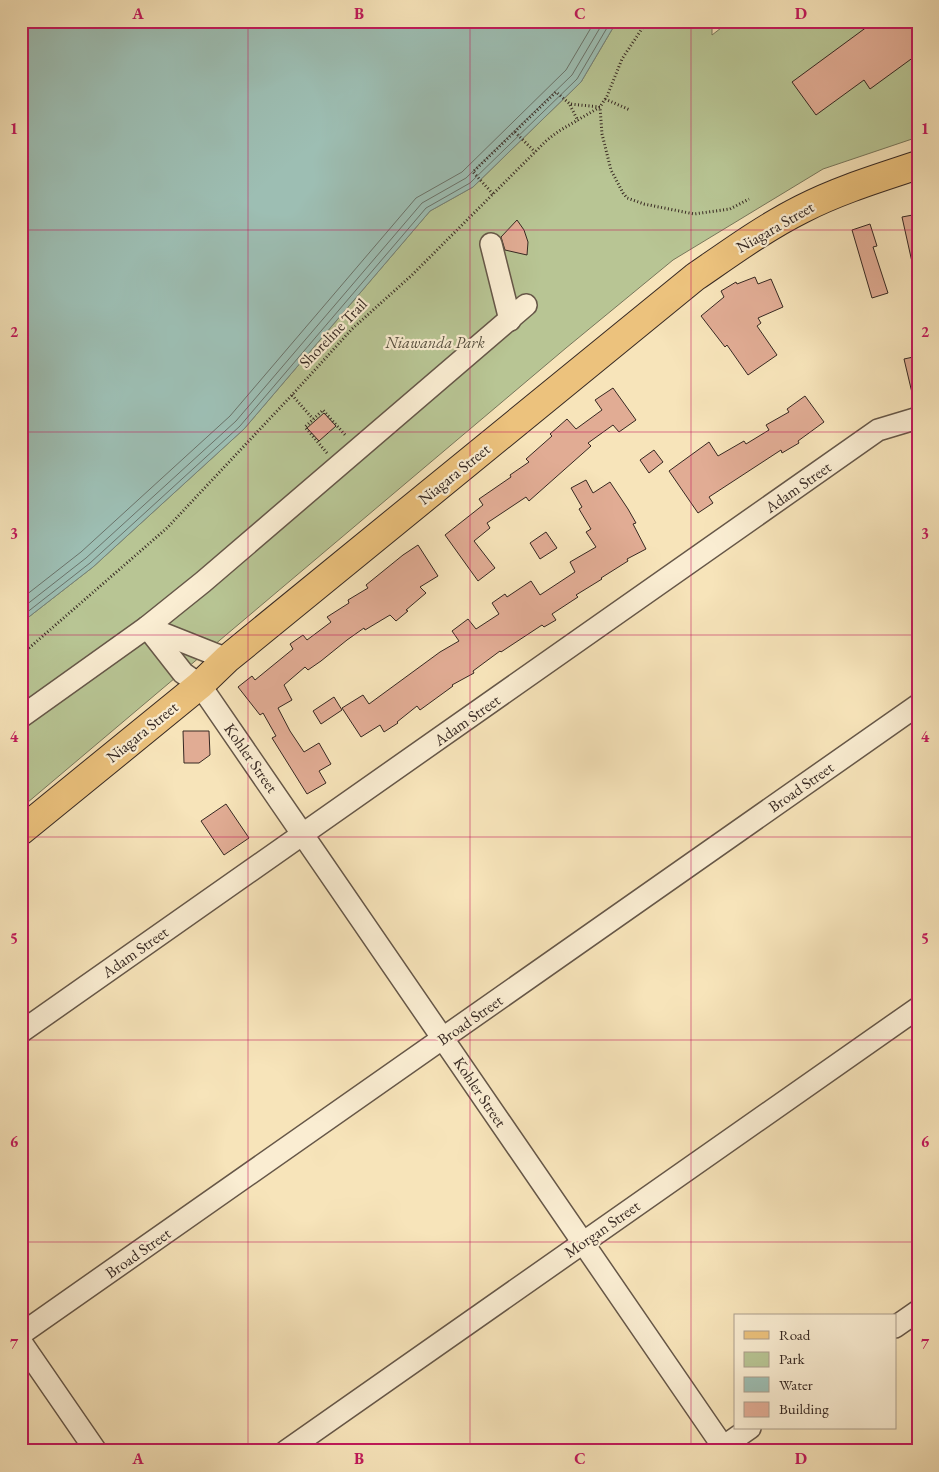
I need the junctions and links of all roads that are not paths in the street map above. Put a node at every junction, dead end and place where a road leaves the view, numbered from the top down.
1 (918, 165) edge
2 (491, 244) dead end
3 (526, 305) dead end
4 (510, 320) junction
5 (918, 418) edge
6 (146, 628) junction
7 (227, 660) junction
8 (200, 685) junction
9 (918, 705) edge
10 (21, 717) edge
11 (21, 831) edge
12 (303, 835) junction
13 (918, 1008) edge
14 (21, 1032) edge
15 (443, 1038) junction
16 (583, 1243) junction
17 (918, 1311) edge
18 (896, 1326) edge
19 (21, 1334) edge
20 (21, 1342) edge
21 (747, 1430) edge
22 (722, 1449) edge
23 (96, 1451) edge
24 (286, 1451) edge

1 - 7 main road, Niagara Street
2 - 4 street
3 - 4 street
4 - 6 street
5 - 12 street, Adam Street
6 - 7 street
6 - 8 street, Kohler Street
6 - 10 street
7 - 8 main road, Niagara Street
8 - 11 main road, Niagara Street
8 - 12 street, Kohler Street
9 - 15 street, Broad Street
12 - 14 street, Adam Street
12 - 15 street, Kohler Street
13 - 16 street, Morgan Street
15 - 16 street, Kohler Street
15 - 19 street, Broad Street
16 - 22 street, Kohler Street
16 - 24 street, Morgan Street
17 - 18 street
20 - 23 street
21 - 22 street

